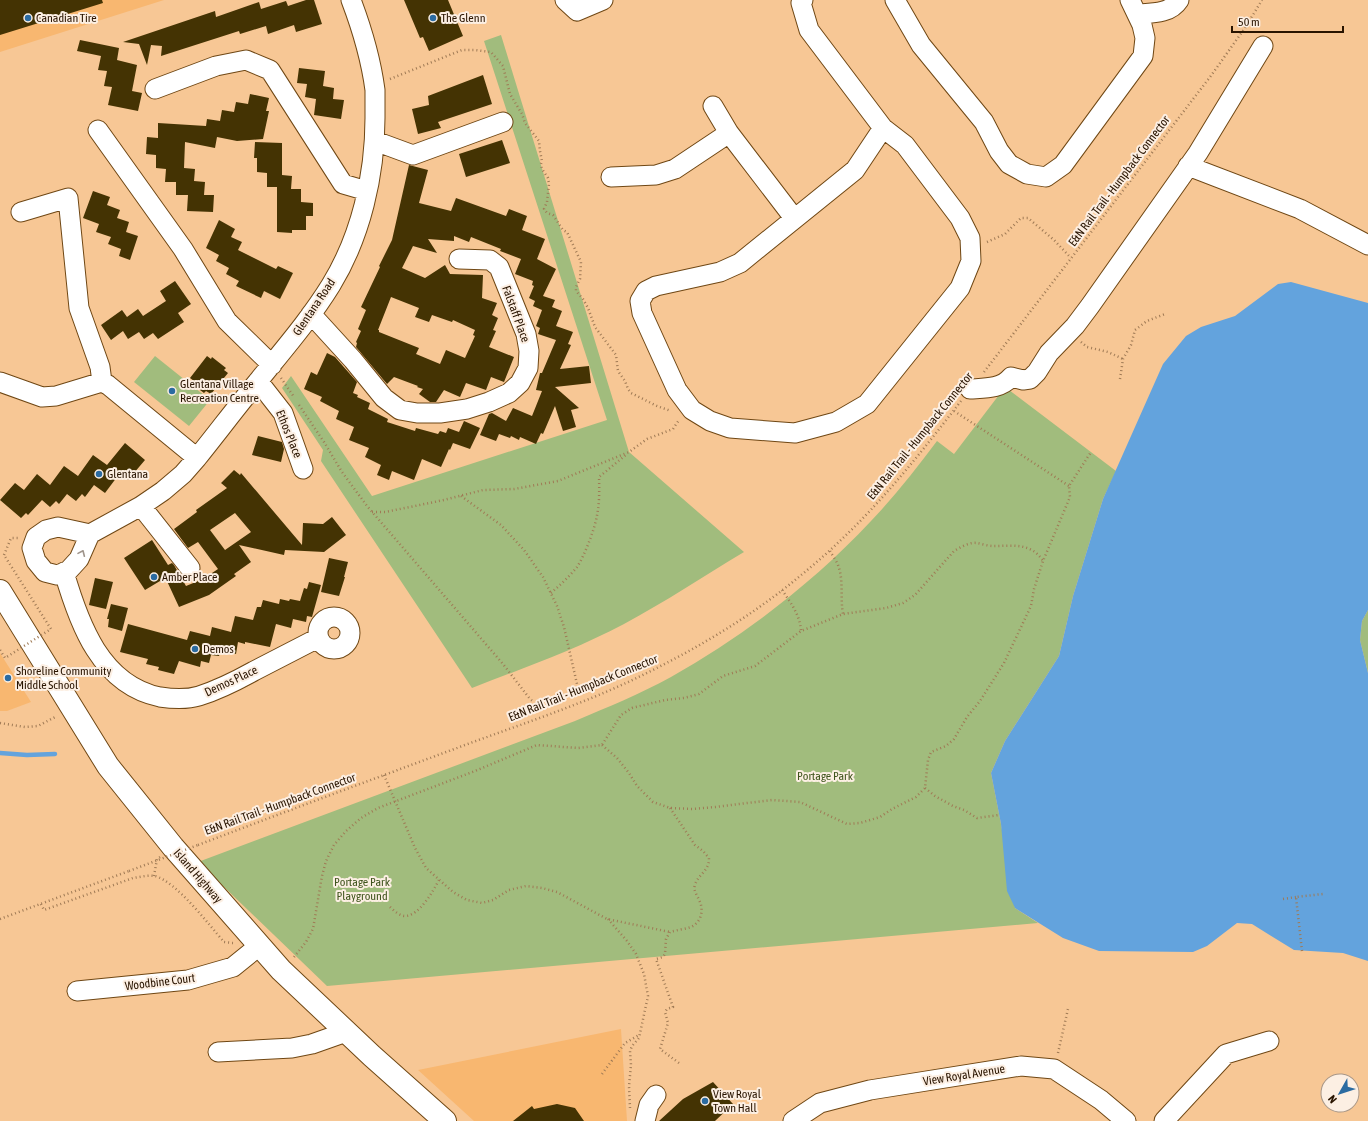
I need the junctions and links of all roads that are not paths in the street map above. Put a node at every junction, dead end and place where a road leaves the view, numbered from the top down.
1 (351, 0) edge
2 (564, 0) edge
3 (603, 0) edge
4 (803, 0) edge
5 (895, 0) edge
6 (1179, 0) edge
7 (1133, 7) edge
8 (1263, 46) dead end
9 (155, 89) dead end
10 (713, 106) dead end
11 (503, 122) dead end
12 (883, 128) junction
13 (98, 130) dead end
14 (729, 133) junction
15 (375, 141) junction
16 (1188, 166) junction
17 (611, 177) dead end
18 (367, 191) junction
19 (21, 212) dead end
20 (794, 218) junction
21 (1368, 245) edge
22 (460, 259) dead end
23 (311, 314) junction
24 (272, 365) junction
25 (258, 381) junction
26 (0, 382) edge
27 (102, 382) junction
28 (970, 389) road end
29 (197, 458) junction
30 (303, 469) dead end
31 (141, 506) junction
32 (90, 534) junction
33 (190, 568) dead end
34 (64, 572) junction
35 (0, 591) edge
36 (318, 638) dead end
37 (259, 946) junction
38 (76, 991) dead end
39 (346, 1032) junction
40 (1269, 1041) dead end
41 (218, 1052) dead end
42 (656, 1095) dead end
43 (638, 1118) edge
44 (445, 1121) edge
45 (793, 1121) edge
46 (1126, 1121) edge
47 (1164, 1121) edge

1 - 15 street, Glentana Road
2 - 3 street
4 - 12 street
5 - 7 street
6 - 7 street
8 - 16 street
9 - 18 street
10 - 14 street
11 - 15 street
12 - 20 street
12 - 20 street
13 - 24 street
14 - 17 street
14 - 20 street
15 - 18 street, Glentana Road
16 - 21 street
16 - 28 street
18 - 23 street, Glentana Road
19 - 27 street
22 - 23 street, Falstaff Place
23 - 24 street, Glentana Road
24 - 25 street, Glentana Road
25 - 29 street, Glentana Road
25 - 30 street, Ethos Place
26 - 27 street
27 - 29 street
29 - 31 street, Glentana Road
31 - 32 street, Glentana Road
31 - 33 street
34 -> 32 street
32 - 34 street
34 - 36 street, Demos Place
35 - 37 main road, Island Highway
37 - 38 street, Woodbine Court
37 - 39 main road, Island Highway
39 - 41 street
39 - 44 main road, Island Highway
40 - 47 street
42 - 43 street
45 - 46 street, View Royal Avenue

